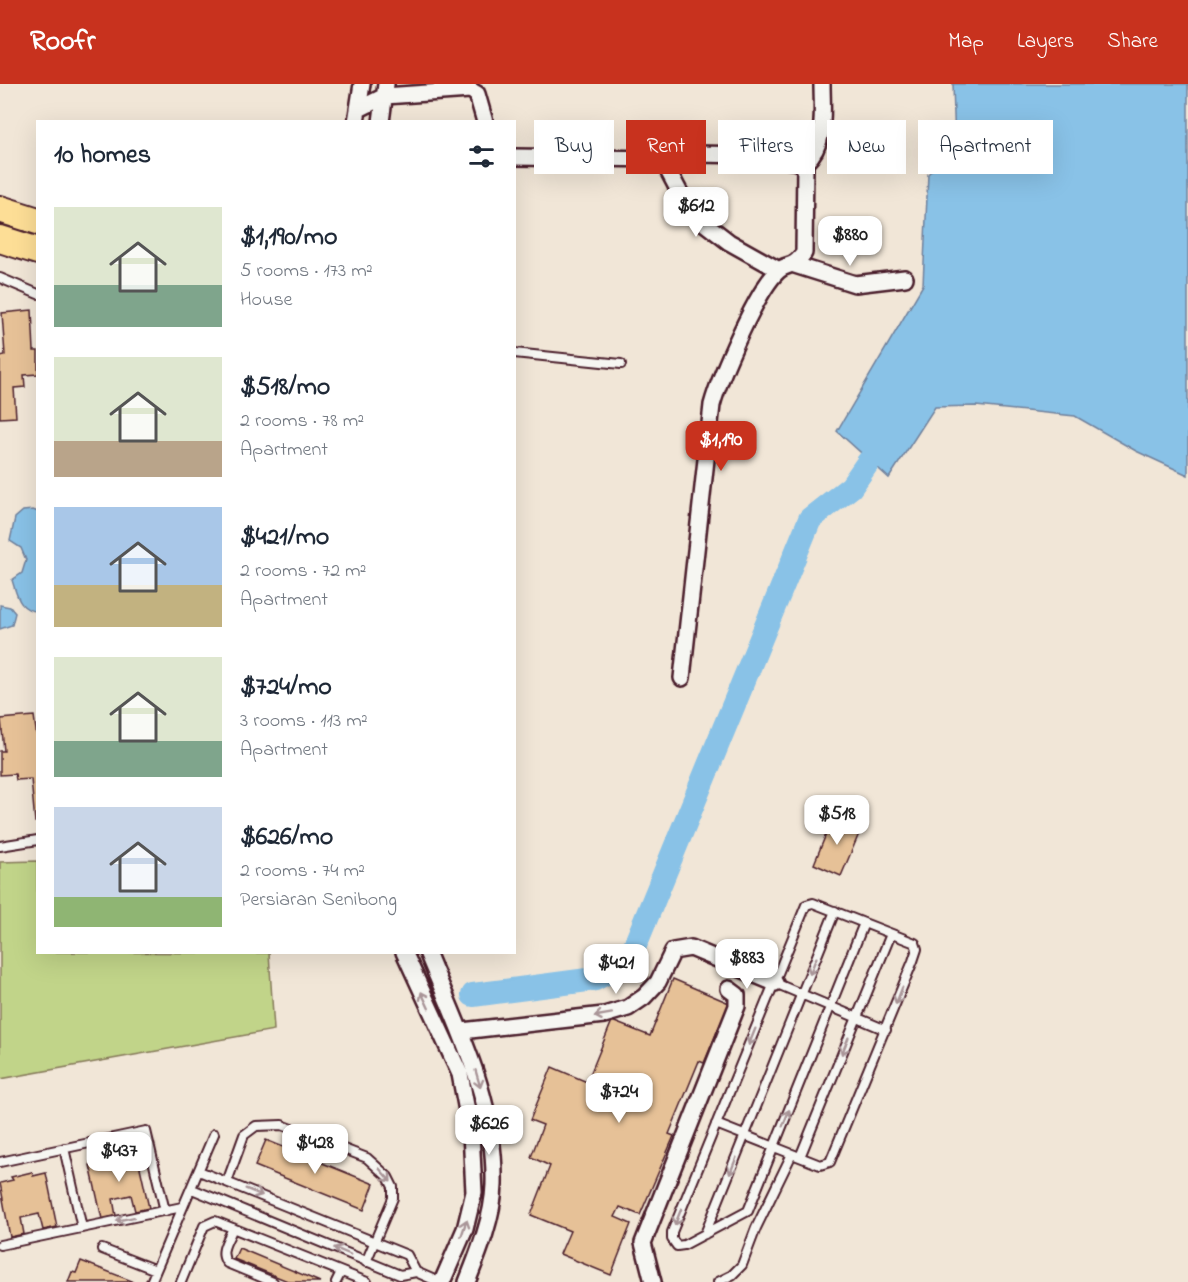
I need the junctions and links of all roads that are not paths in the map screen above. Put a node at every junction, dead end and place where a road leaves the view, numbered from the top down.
1 (362, 84) edge
2 (822, 84) edge
3 (385, 90) edge
4 (358, 115) edge
5 (381, 120) edge
6 (484, 120) edge
7 (815, 155) edge
8 (516, 157) edge
9 (626, 159) edge
10 (670, 174) edge
11 (805, 174) edge
12 (0, 209) edge
13 (36, 220) edge
14 (0, 238) edge
15 (36, 250) edge
16 (795, 265) junction
17 (779, 270) junction
18 (0, 278) edge
19 (905, 278) dead end
20 (36, 293) edge
21 (516, 353) edge
22 (621, 363) dead end
23 (682, 678) dead end
24 (36, 840) edge
25 (0, 845) edge
26 (835, 912) junction
27 (864, 923) junction
28 (891, 934) junction
29 (405, 954) edge
30 (429, 959) edge
31 (775, 983) junction
32 (729, 989) dead end
33 (802, 994) junction
34 (830, 1007) junction
35 (857, 1018) junction
36 (460, 1028) junction
37 (886, 1030) junction
38 (716, 1124) junction
39 (214, 1134) dead end
40 (745, 1135) junction
41 (774, 1147) junction
42 (64, 1148) junction
43 (796, 1155) junction
44 (0, 1162) edge
45 (199, 1171) junction
46 (226, 1182) junction
47 (192, 1189) junction
48 (182, 1207) junction
49 (165, 1211) junction
50 (82, 1228) junction
51 (233, 1228) junction
52 (705, 1234) junction
53 (375, 1241) junction
54 (0, 1245) edge
55 (102, 1249) dead end
56 (366, 1262) junction
57 (156, 1270) junction
58 (342, 1272) junction
59 (416, 1272) junction
60 (151, 1282) edge
61 (181, 1282) edge
62 (273, 1282) edge
63 (336, 1282) edge
64 (364, 1282) edge
65 (441, 1282) edge
66 (467, 1282) edge
67 (653, 1282) edge
68 (718, 1282) edge

1 - 4 street
2 - 7 street
3 - 4 street
3 - 5 street
3 - 6 street
8 - 9 street
10 - 17 street
11 - 16 street
12 - 13 main road
14 - 15 main road
16 - 17 street
16 - 19 street
17 - 23 street
18 - 20 lane
21 - 22 lane
24 - 25 lane
26 - 27 lane
26 - 31 lane
26 -> 33 lane
27 - 28 lane
27 - 34 lane
28 - 35 lane
28 -> 37 lane
65 -> 29 street
30 - 36 street
31 - 33 lane
31 -> 36 street
31 -> 38 lane
32 - 67 street
33 - 34 lane
33 - 40 lane
34 - 35 lane
41 -> 34 lane
35 - 37 lane
35 -> 43 lane
36 -> 66 street
37 - 43 lane
38 - 40 lane
38 -> 52 lane
39 - 45 lane
40 - 41 lane
40 -> 52 lane
41 - 43 lane
41 - 52 lane
42 - 44 lane
42 - 49 lane
42 - 50 lane
43 - 68 lane
45 - 46 lane
45 - 47 lane
46 -> 53 lane
46 -> 53 lane
47 - 48 lane
56 -> 47 lane
48 - 49 lane
48 - 57 lane
49 -> 50 lane
50 - 54 lane
51 - 58 lane
51 - 61 lane
51 - 62 lane
53 - 56 lane
53 - 59 lane
55 - 57 lane
56 - 59 lane
57 - 60 lane
58 - 63 lane
58 - 64 lane
59 - 65 lane

